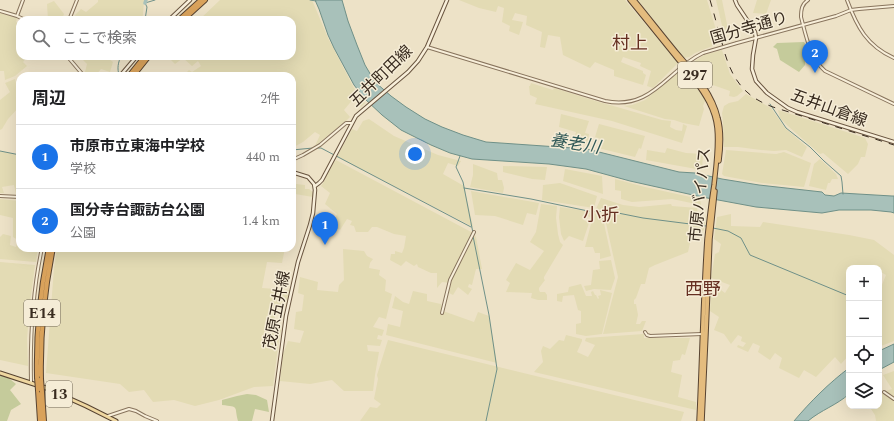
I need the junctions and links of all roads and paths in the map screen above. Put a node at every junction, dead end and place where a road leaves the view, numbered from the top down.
1 (23, 0) edge
2 (76, 0) edge
3 (190, 0) edge
4 (201, 0) edge
5 (205, 0) edge
6 (446, 0) edge
7 (630, 0) edge
8 (634, 0) edge
9 (735, 0) edge
10 (808, 0) edge
11 (847, 0) edge
12 (894, 6) edge
13 (851, 10) junction
14 (0, 11) edge
15 (191, 11) junction
16 (17, 16) joint
17 (70, 16) edge
18 (173, 16) edge
19 (184, 16) edge
20 (187, 16) edge
21 (803, 25) junction
22 (756, 38) junction
23 (427, 47) junction
24 (894, 58) edge
25 (69, 60) edge
26 (134, 60) edge
27 (142, 60) edge
28 (146, 60) edge
29 (685, 65) junction
30 (80, 72) edge
31 (124, 72) edge
32 (132, 72) edge
33 (136, 72) edge
34 (894, 104) edge
35 (352, 123) junction
36 (894, 142) edge
37 (296, 159) edge
38 (296, 174) edge
39 (315, 186) junction
40 (0, 196) edge
41 (16, 197) edge
42 (474, 232) dead end
43 (41, 252) edge
44 (48, 252) edge
45 (52, 252) edge
46 (442, 313) dead end
47 (645, 332) dead end
48 (705, 334) junction
49 (0, 373) edge
50 (39, 378) junction
51 (30, 382) junction
52 (40, 391) junction
53 (884, 392) dead end
54 (894, 399) edge
55 (107, 416) junction
56 (40, 421) edge
57 (44, 421) edge
58 (116, 421) edge
59 (157, 421) edge
60 (272, 421) edge
61 (700, 421) edge

1 - 16 street
2 - 17 street
3 - 18 main road
4 - 15 highway
5 - 15 highway
6 - 23 main road, 五井町田線
7 - 29 highway, 市原バイパス / 297
8 - 29 highway, 市原バイパス / 297
9 - 22 main road
10 - 21 street
11 - 13 street
12 - 13 street, 国分寺通り
13 - 21 street, 国分寺通り
13 - 24 street
14 - 16 street
15 - 19 highway
15 - 20 highway
21 - 22 street, 国分寺通り
21 - 34 street
22 - 29 street, 国分寺通り, bridge
22 - 36 main road, 五井山倉線
23 - 29 street, 国分寺通り
23 - 35 main road, 五井町田線
25 - 30 street
26 - 31 main road
27 - 32 highway
28 - 33 highway
29 - 48 highway, 市原バイパス / 297
35 - 37 street
35 - 39 main road, 五井町田線
38 - 39 main road
39 - 60 main road, 茂原五井線
40 - 41 street
42 - 46 street
43 - 51 street
44 - 50 highway, E14
45 - 50 highway, E14
47 - 48 street
48 - 61 highway, 市原バイパス / 297
49 - 51 main road, 13
50 - 52 highway, E14, bridge
51 - 55 main road, 13
52 - 56 highway, E14
52 - 57 highway, E14
53 - 54 street
55 - 58 main road, 13
55 - 59 street

